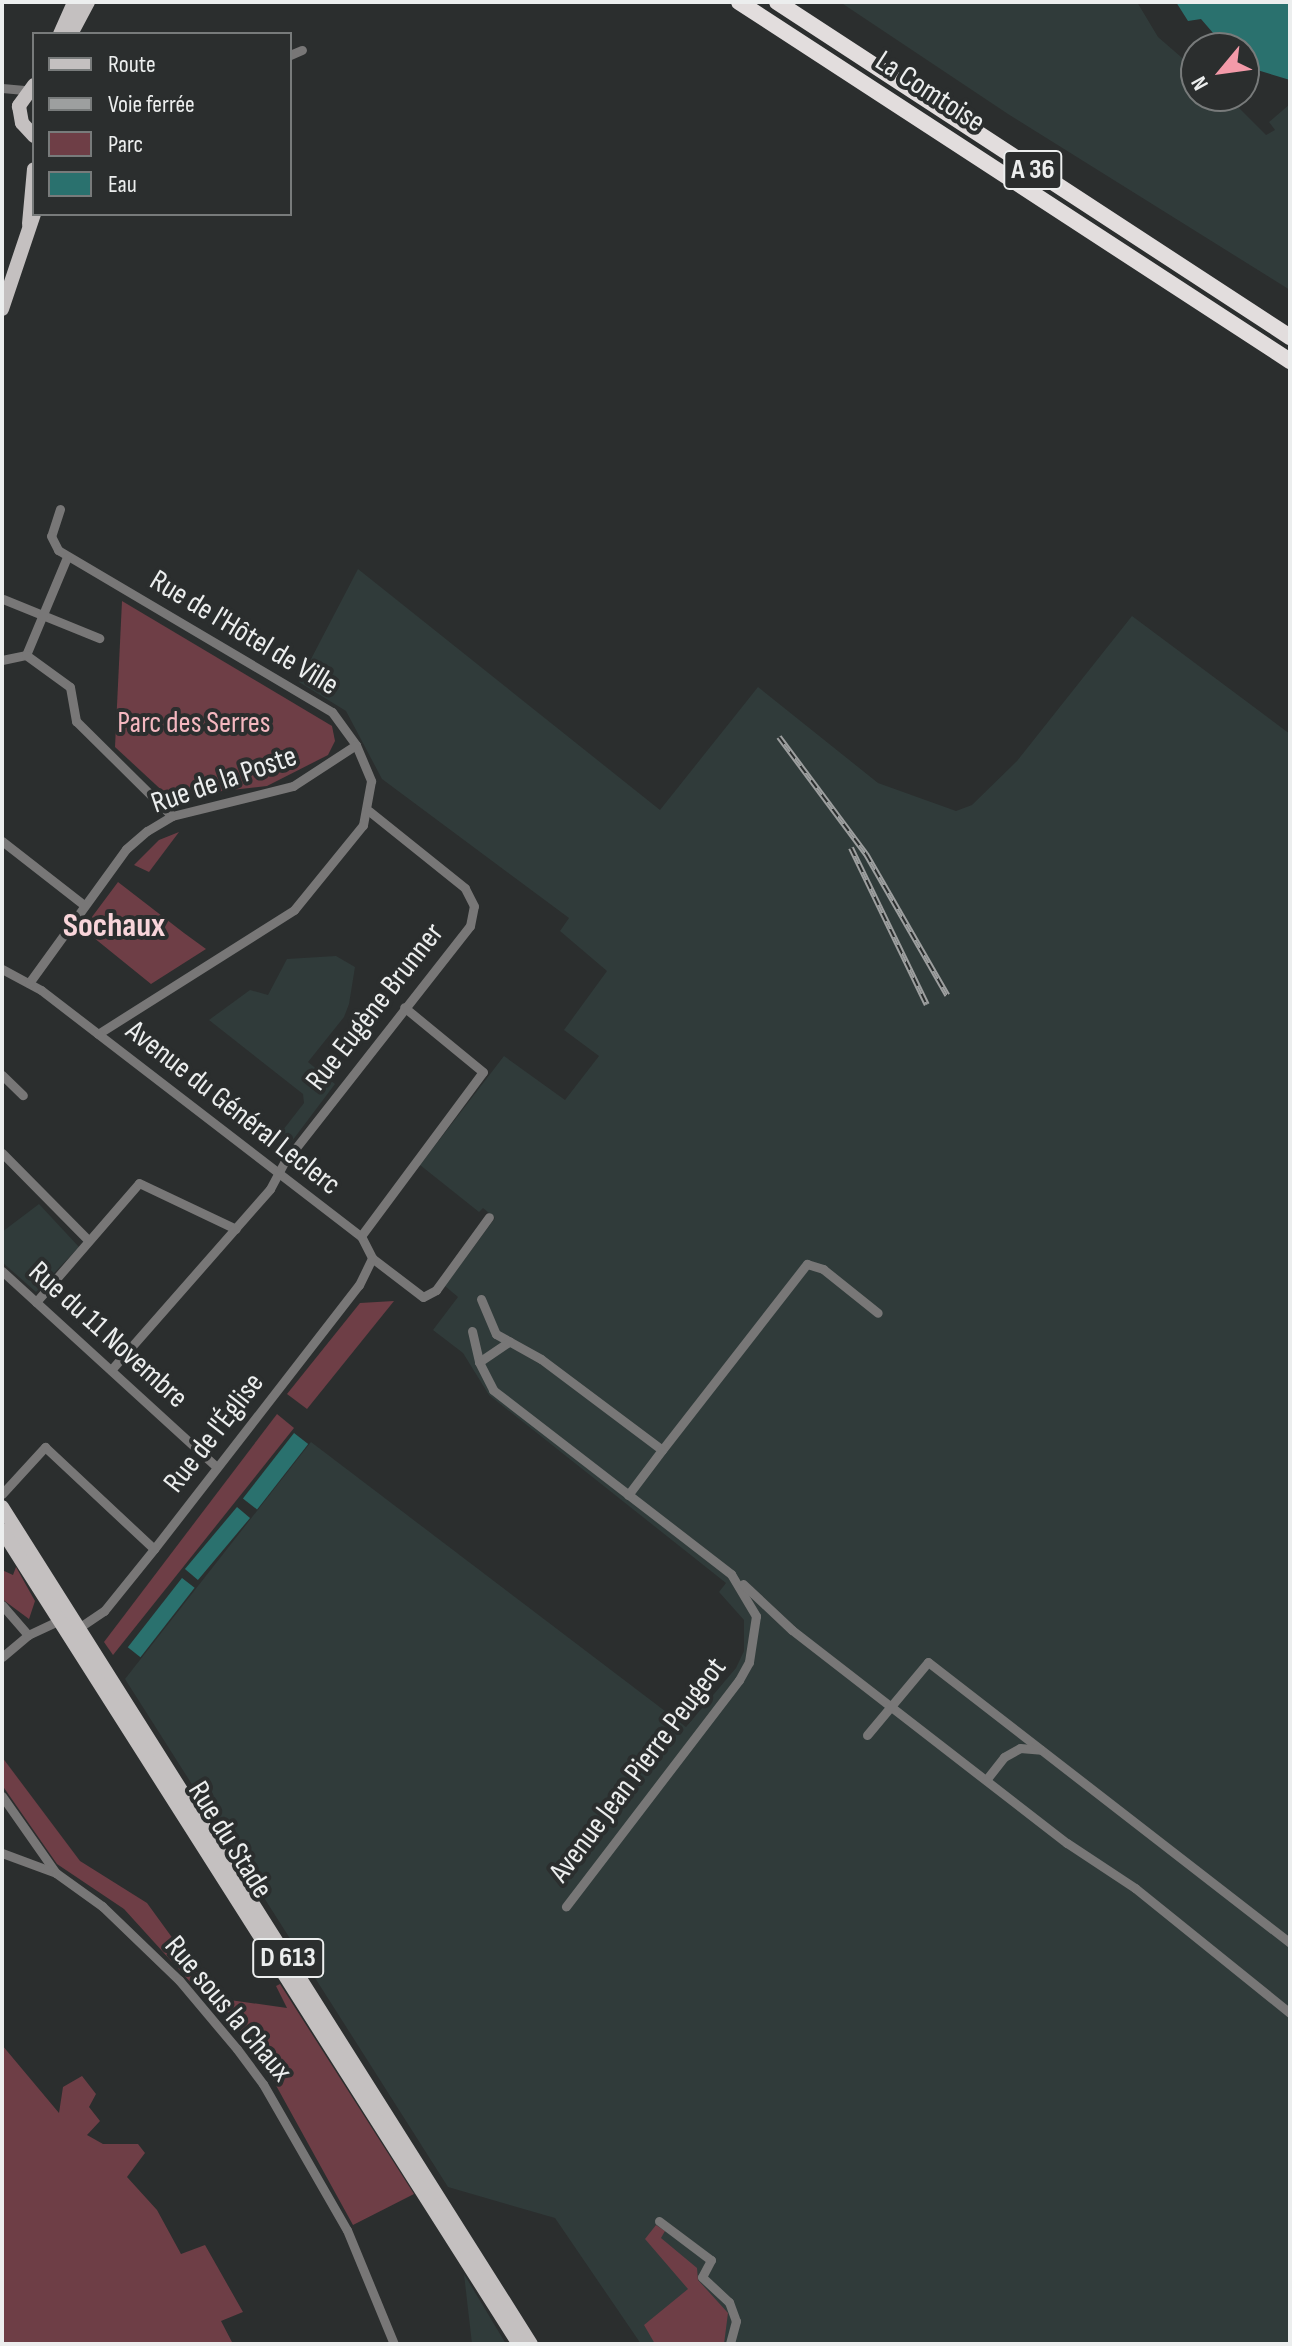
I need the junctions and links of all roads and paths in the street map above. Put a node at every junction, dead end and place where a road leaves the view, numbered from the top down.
1 (74, 2) edge
2 (88, 2) edge
3 (739, 2) edge
4 (777, 2) edge
5 (61, 32) edge
6 (72, 32) edge
7 (302, 50) dead end
8 (292, 54) edge
9 (2, 88) edge
10 (30, 88) edge
11 (19, 106) junction
12 (32, 136) edge
13 (32, 221) edge
14 (2, 309) edge
15 (1290, 337) edge
16 (1290, 361) edge
17 (60, 509) dead end
18 (67, 557) junction
19 (3, 599) edge
20 (44, 614) junction
21 (99, 638) dead end
22 (26, 655) junction
23 (2, 660) edge
24 (356, 745) junction
25 (369, 811) junction
26 (172, 816) junction
27 (2, 841) edge
28 (84, 905) junction
29 (2, 969) edge
30 (410, 981) dead end
31 (29, 983) junction
32 (419, 988) junction
33 (404, 1007) junction
34 (98, 1034) junction
35 (2, 1075) edge
36 (23, 1095) dead end
37 (2, 1153) edge
38 (279, 1173) junction
39 (489, 1217) dead end
40 (236, 1229) junction
41 (361, 1236) junction
42 (88, 1240) junction
43 (372, 1258) junction
44 (2, 1271) edge
45 (481, 1299) dead end
46 (36, 1302) junction
47 (878, 1313) dead end
48 (472, 1331) dead end
49 (510, 1341) junction
50 (479, 1362) junction
51 (111, 1370) junction
52 (662, 1450) junction
53 (217, 1467) junction
54 (2, 1494) edge
55 (628, 1495) junction
56 (2, 1507) edge
57 (2, 1530) edge
58 (154, 1549) junction
59 (731, 1574) junction
60 (2, 1605) edge
61 (59, 1618) junction
62 (80, 1627) junction
63 (28, 1635) junction
64 (77, 1647) junction
65 (2, 1657) edge
66 (892, 1708) junction
67 (867, 1735) dead end
68 (1041, 1750) junction
69 (986, 1780) junction
70 (2, 1796) edge
71 (2, 1853) edge
72 (56, 1873) junction
73 (566, 1906) dead end
74 (1290, 1943) edge
75 (1290, 2013) edge
76 (659, 2221) dead end
77 (491, 2291) junction
78 (394, 2344) edge
79 (519, 2344) edge
80 (531, 2344) edge
81 (730, 2344) edge

1 - 5 main road
2 - 6 main road
3 - 16 highway, La Comtoise / A 36
4 - 15 highway, La Comtoise / A 36
7 - 8 street
9 - 10 street
9 - 11 street
10 - 11 main road
11 - 12 main road
13 - 14 main road
17 - 18 street
18 - 20 street
18 - 24 street, Rue de l'Hôtel de Ville
19 - 20 street
20 - 21 street
20 - 22 street
22 - 23 street
22 - 26 street
24 - 25 street, Rue de l'Hôtel de Ville
24 - 26 street, Rue de la Poste
25 - 32 street, Rue Eugène Brunner
25 - 34 street
26 - 28 street, Rue de la Poste
27 - 28 street
28 - 31 street, Rue de la Poste
29 - 31 street, Avenue du Général Leclerc
30 - 32 street
31 - 34 street, Avenue du Général Leclerc
32 - 33 street, Rue Eugène Brunner
33 - 38 street, Rue Eugène Brunner
33 - 41 street
34 - 38 street, Avenue du Général Leclerc
35 - 36 street
37 - 42 street
38 - 40 street, Rue Eugène Brunner
38 - 41 street, Avenue du Général Leclerc
39 - 43 street, Avenue du Général Leclerc
40 - 42 street
40 - 51 street, Rue Eugène Brunner
41 - 43 street, Avenue du Général Leclerc
42 - 46 street
43 - 53 street, Rue de l'Église
44 - 46 street, Rue du 11 Novembre
45 - 49 street
46 - 51 street, Rue du 11 Novembre
47 - 52 street
48 - 50 street, Avenue Jean Pierre Peugeot
49 - 50 street
49 - 52 street
50 - 55 street, Avenue Jean Pierre Peugeot
51 - 53 street, Rue du 11 Novembre
52 - 55 street
53 - 58 street, Rue de l'Église
54 - 58 street
55 - 59 street, Avenue Jean Pierre Peugeot
56 - 62 main road, D 613
57 - 61 main road, D 613
58 - 62 street, Rue de l'Église
59 - 66 street, Avenue Jean Pierre Peugeot
59 - 73 street, Avenue Jean Pierre Peugeot
60 - 63 street
61 - 62 street
61 - 63 street
61 - 64 main road, Rue du Stade / D 613
62 - 64 street
62 - 77 main road, Rue du Stade / D 613
63 - 65 street
64 - 77 main road, Rue du Stade / D 613
66 - 67 street
66 - 68 street
66 - 69 street, Avenue Jean Pierre Peugeot
68 - 69 street
68 - 74 street
69 - 75 street, Avenue Jean Pierre Peugeot
70 - 72 street
71 - 72 street, Rue sous la Chaux
72 - 78 street, Rue sous la Chaux
76 - 81 street
77 - 79 main road, D 613
77 - 80 main road, D 613

